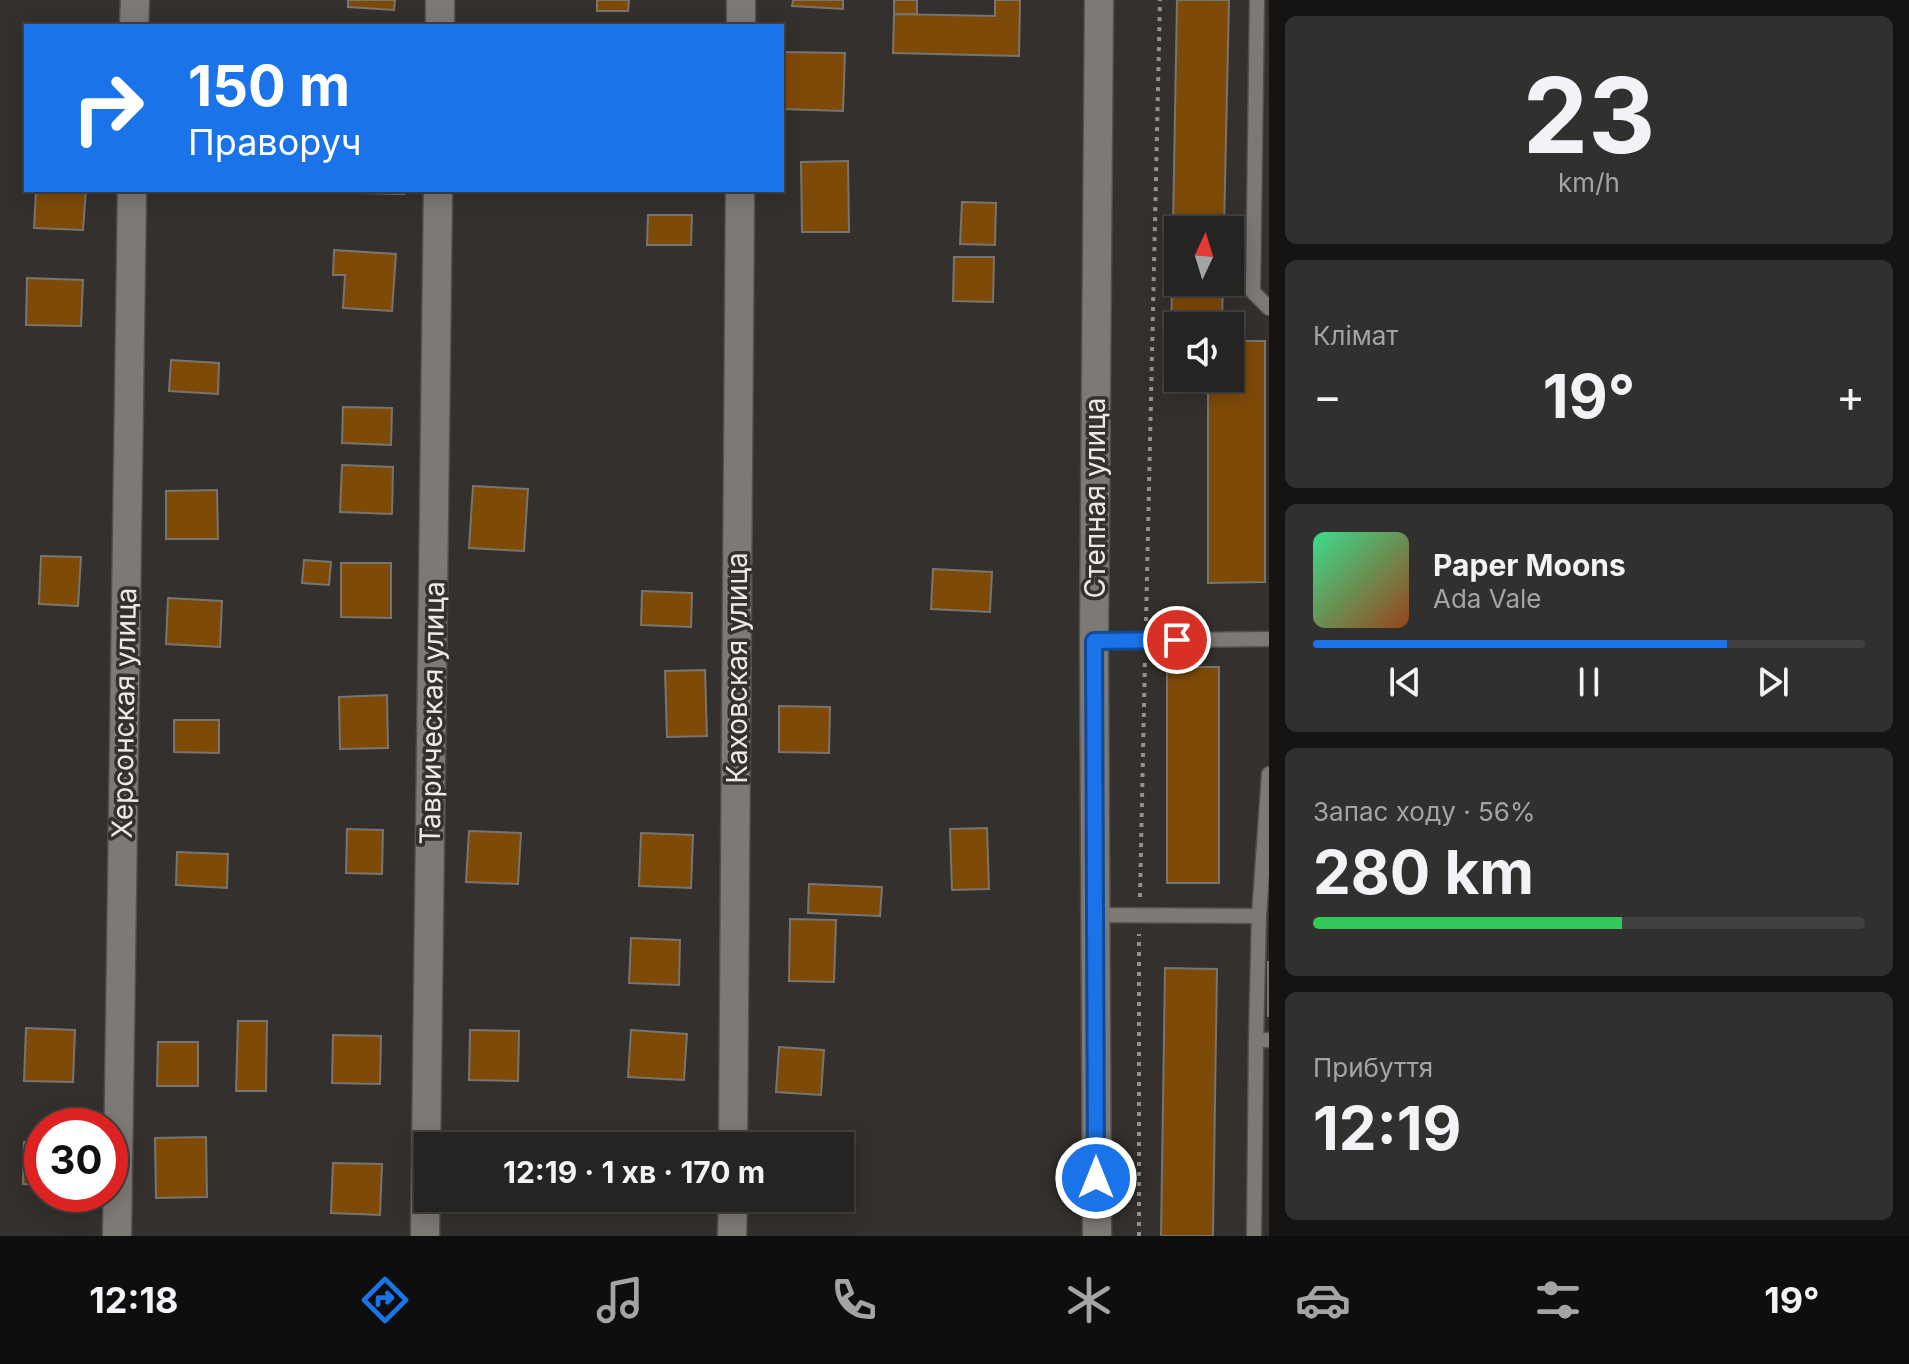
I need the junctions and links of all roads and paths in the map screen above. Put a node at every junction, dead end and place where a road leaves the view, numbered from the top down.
1 (135, 0) edge
2 (440, 0) edge
3 (741, 0) edge
4 (1099, 0) edge
5 (1160, 0) edge
6 (1257, 0) edge
7 (134, 24) edge
8 (440, 24) edge
9 (741, 24) edge
10 (1262, 52) edge
11 (132, 192) edge
12 (438, 192) edge
13 (740, 192) edge
14 (1269, 308) edge
15 (1269, 639) edge
16 (1146, 640) junction
17 (1094, 641) junction
18 (1269, 774) edge
19 (1096, 915) junction
20 (1140, 915) junction
21 (1259, 916) junction
22 (1263, 1040) edge
23 (733, 1132) edge
24 (733, 1212) edge
25 (117, 1236) edge
26 (425, 1236) edge
27 (732, 1236) edge
28 (1097, 1236) edge
29 (1139, 1236) edge
30 (1254, 1236) edge

1 - 7 street
2 - 8 street
3 - 9 street
4 - 17 street, Степная улица
5 - 16 path
6 - 10 lane
10 - 14 lane
11 - 25 street, Херсонская улица
12 - 26 street, Таврическая улица
13 - 23 street, Каховская улица
15 - 16 lane
16 - 17 lane
16 - 20 path
17 - 19 street, Степная улица
18 - 21 lane
19 - 20 lane
19 - 28 street, Степная улица
20 - 21 lane
20 - 29 path
21 - 22 lane
22 - 30 lane
24 - 27 street

